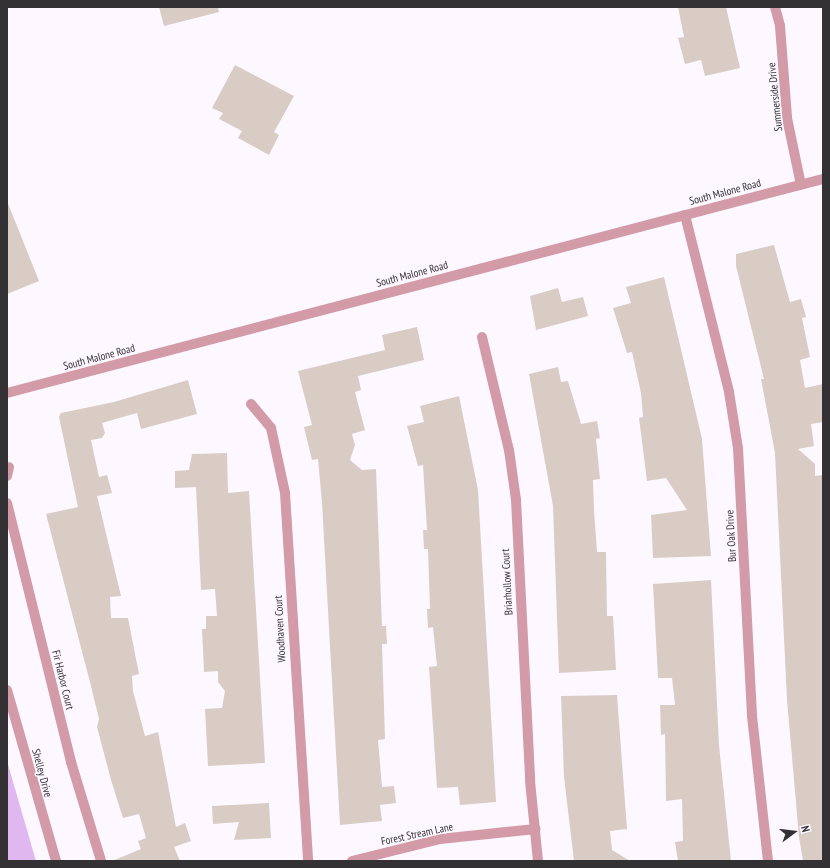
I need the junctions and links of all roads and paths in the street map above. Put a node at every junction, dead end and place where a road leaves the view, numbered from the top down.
1 (775, 7) edge
2 (823, 179) edge
3 (801, 185) junction
4 (685, 215) junction
5 (482, 336) dead end
6 (7, 393) edge
7 (251, 404) dead end
8 (7, 503) edge
9 (7, 690) edge
10 (535, 829) junction
11 (56, 861) edge
12 (101, 861) edge
13 (308, 861) edge
14 (352, 861) edge
15 (538, 861) edge
16 (768, 861) edge

1 - 3 street, Summerside Drive
2 - 3 street, South Malone Road
3 - 4 street, South Malone Road
4 - 6 street, South Malone Road
4 - 16 street, Bur Oak Drive
5 - 10 street, Briarhollow Court
7 - 13 street, Woodhaven Court
8 - 12 street, Fir Harbor Court
9 - 11 street, Shelley Drive
10 - 14 street, Forest Stream Lane
10 - 15 street, Briarhollow Court

